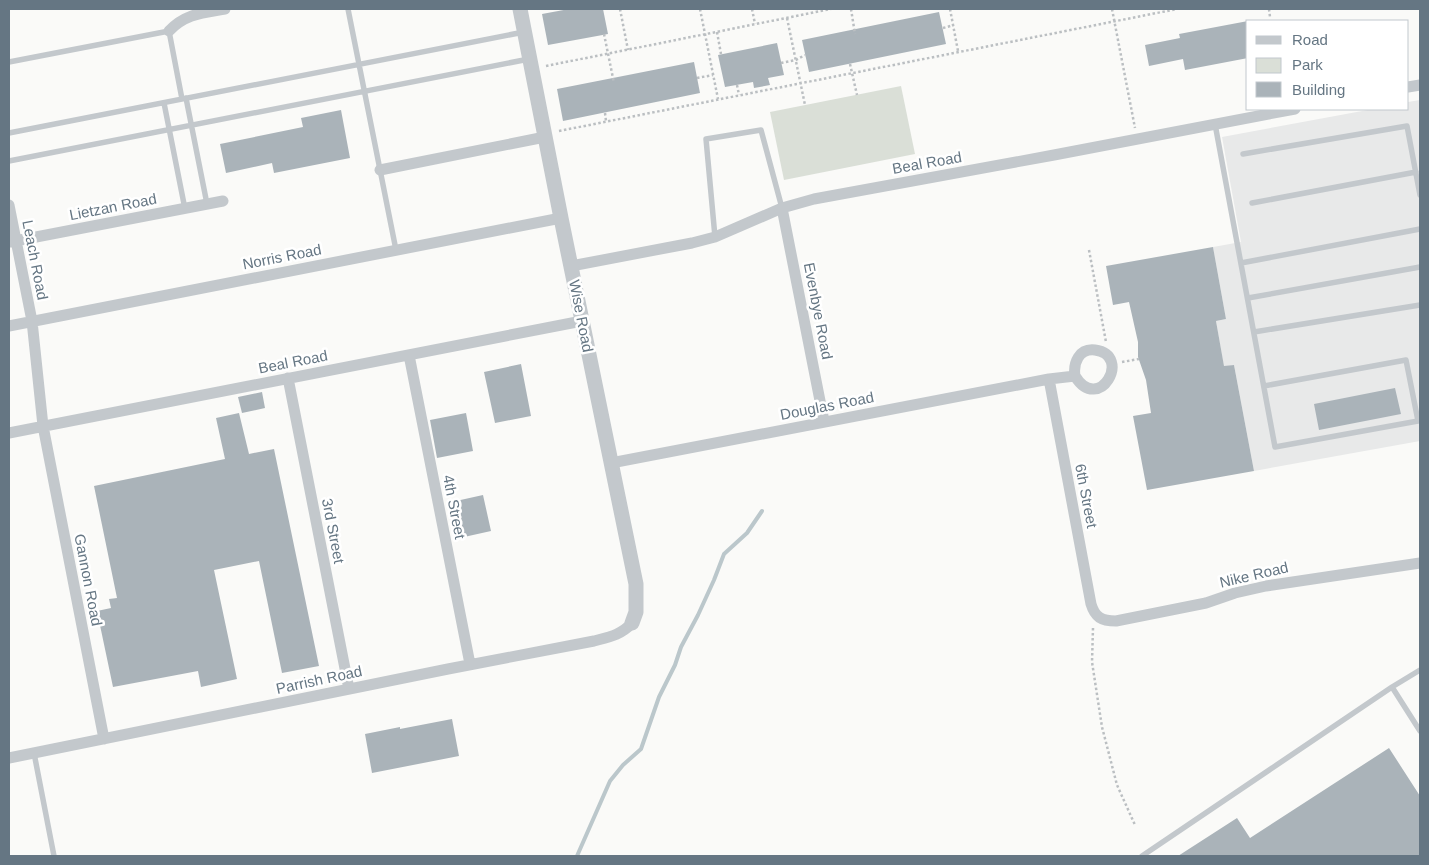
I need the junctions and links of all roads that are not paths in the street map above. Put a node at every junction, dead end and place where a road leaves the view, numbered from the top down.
1 (225, 9) edge
2 (348, 9) edge
3 (520, 9) edge
4 (169, 31) junction
5 (524, 32) junction
6 (9, 62) edge
7 (359, 64) junction
8 (531, 64) junction
9 (364, 92) junction
10 (184, 99) junction
11 (164, 103) junction
12 (1290, 110) edge
13 (1215, 124) junction
14 (191, 125) junction
15 (169, 130) junction
16 (9, 133) edge
17 (545, 135) junction
18 (1243, 154) dead end
19 (9, 161) edge
20 (380, 170) junction
21 (1416, 172) junction
22 (1420, 195) edge
23 (223, 201) dead end
24 (1252, 203) dead end
25 (207, 204) junction
26 (9, 205) edge
27 (782, 208) junction
28 (184, 209) junction
29 (561, 218) junction
30 (1420, 229) edge
31 (715, 236) junction
32 (12, 242) edge
33 (396, 250) junction
34 (1241, 263) junction
35 (571, 266) junction
36 (1420, 267) edge
37 (1248, 298) junction
38 (1420, 305) edge
39 (32, 321) junction
40 (582, 321) junction
41 (9, 326) edge
42 (1254, 332) junction
43 (409, 355) junction
44 (1075, 376) dead end
45 (288, 378) junction
46 (1048, 379) junction
47 (1264, 386) junction
48 (824, 421) junction
49 (43, 426) junction
50 (9, 433) edge
51 (610, 462) junction
52 (1420, 563) edge
53 (1096, 614) joint
54 (632, 623) joint
55 (470, 664) junction
56 (1420, 670) edge
57 (1392, 687) junction
58 (349, 689) junction
59 (1420, 730) edge
60 (104, 739) junction
61 (34, 753) junction
62 (9, 758) edge
63 (54, 856) edge
64 (1142, 856) edge

1 - 4 street
2 - 7 lane
3 - 5 street, Wise Road
4 - 6 lane
4 - 10 lane
5 - 7 lane
5 - 8 street, Wise Road
7 - 9 lane
7 - 10 lane
8 - 9 lane
8 - 17 street, Wise Road
9 - 14 lane
9 - 20 lane
10 - 11 lane
10 - 14 lane
11 - 15 lane
11 - 16 lane
12 - 13 street, Beal Road
13 - 27 street, Beal Road
13 - 34 lane
14 - 15 lane
14 - 25 lane
15 - 19 lane
15 - 28 lane
17 - 20 street
17 - 29 street, Wise Road
18 - 21 lane
20 - 33 lane
21 - 22 lane
21 - 24 lane
23 - 25 street, Lietzan Road
25 - 28 street, Lietzan Road
26 - 32 street, Leach Road
27 - 31 street, Beal Road
27 - 31 lane
27 - 48 street, Evenbye Road
28 - 32 street, Lietzan Road
29 - 33 street, Norris Road
29 - 35 street, Wise Road
30 - 34 lane
31 - 35 street, Beal Road
32 - 39 street, Leach Road
33 - 39 street, Norris Road
34 - 37 lane
35 - 40 street, Wise Road
36 - 37 lane
37 - 42 lane
38 - 42 lane
39 - 41 street, Norris Road
39 - 49 street, Leach Road
40 - 43 street, Beal Road
40 - 51 street, Wise Road
42 - 47 lane
43 - 45 street, Beal Road
43 - 55 street, 4th Street
44 - 46 street, Douglas Road
45 - 49 street, Beal Road
45 - 58 street, 3rd Street
46 - 48 street, Douglas Road
46 - 53 street, 6th Street
47 - 47 lane
48 - 51 street, Douglas Road
49 - 50 street, Beal Road
49 - 60 street, Gannon Road
51 - 54 street, Wise Road
52 - 53 street, Nike Road
54 - 55 street, Parrish Road
55 - 58 street, Parrish Road
56 - 57 lane
57 - 59 lane
57 - 64 lane
58 - 60 street, Parrish Road
60 - 61 street, Parrish Road
61 - 62 street, Parrish Road
61 - 63 lane

